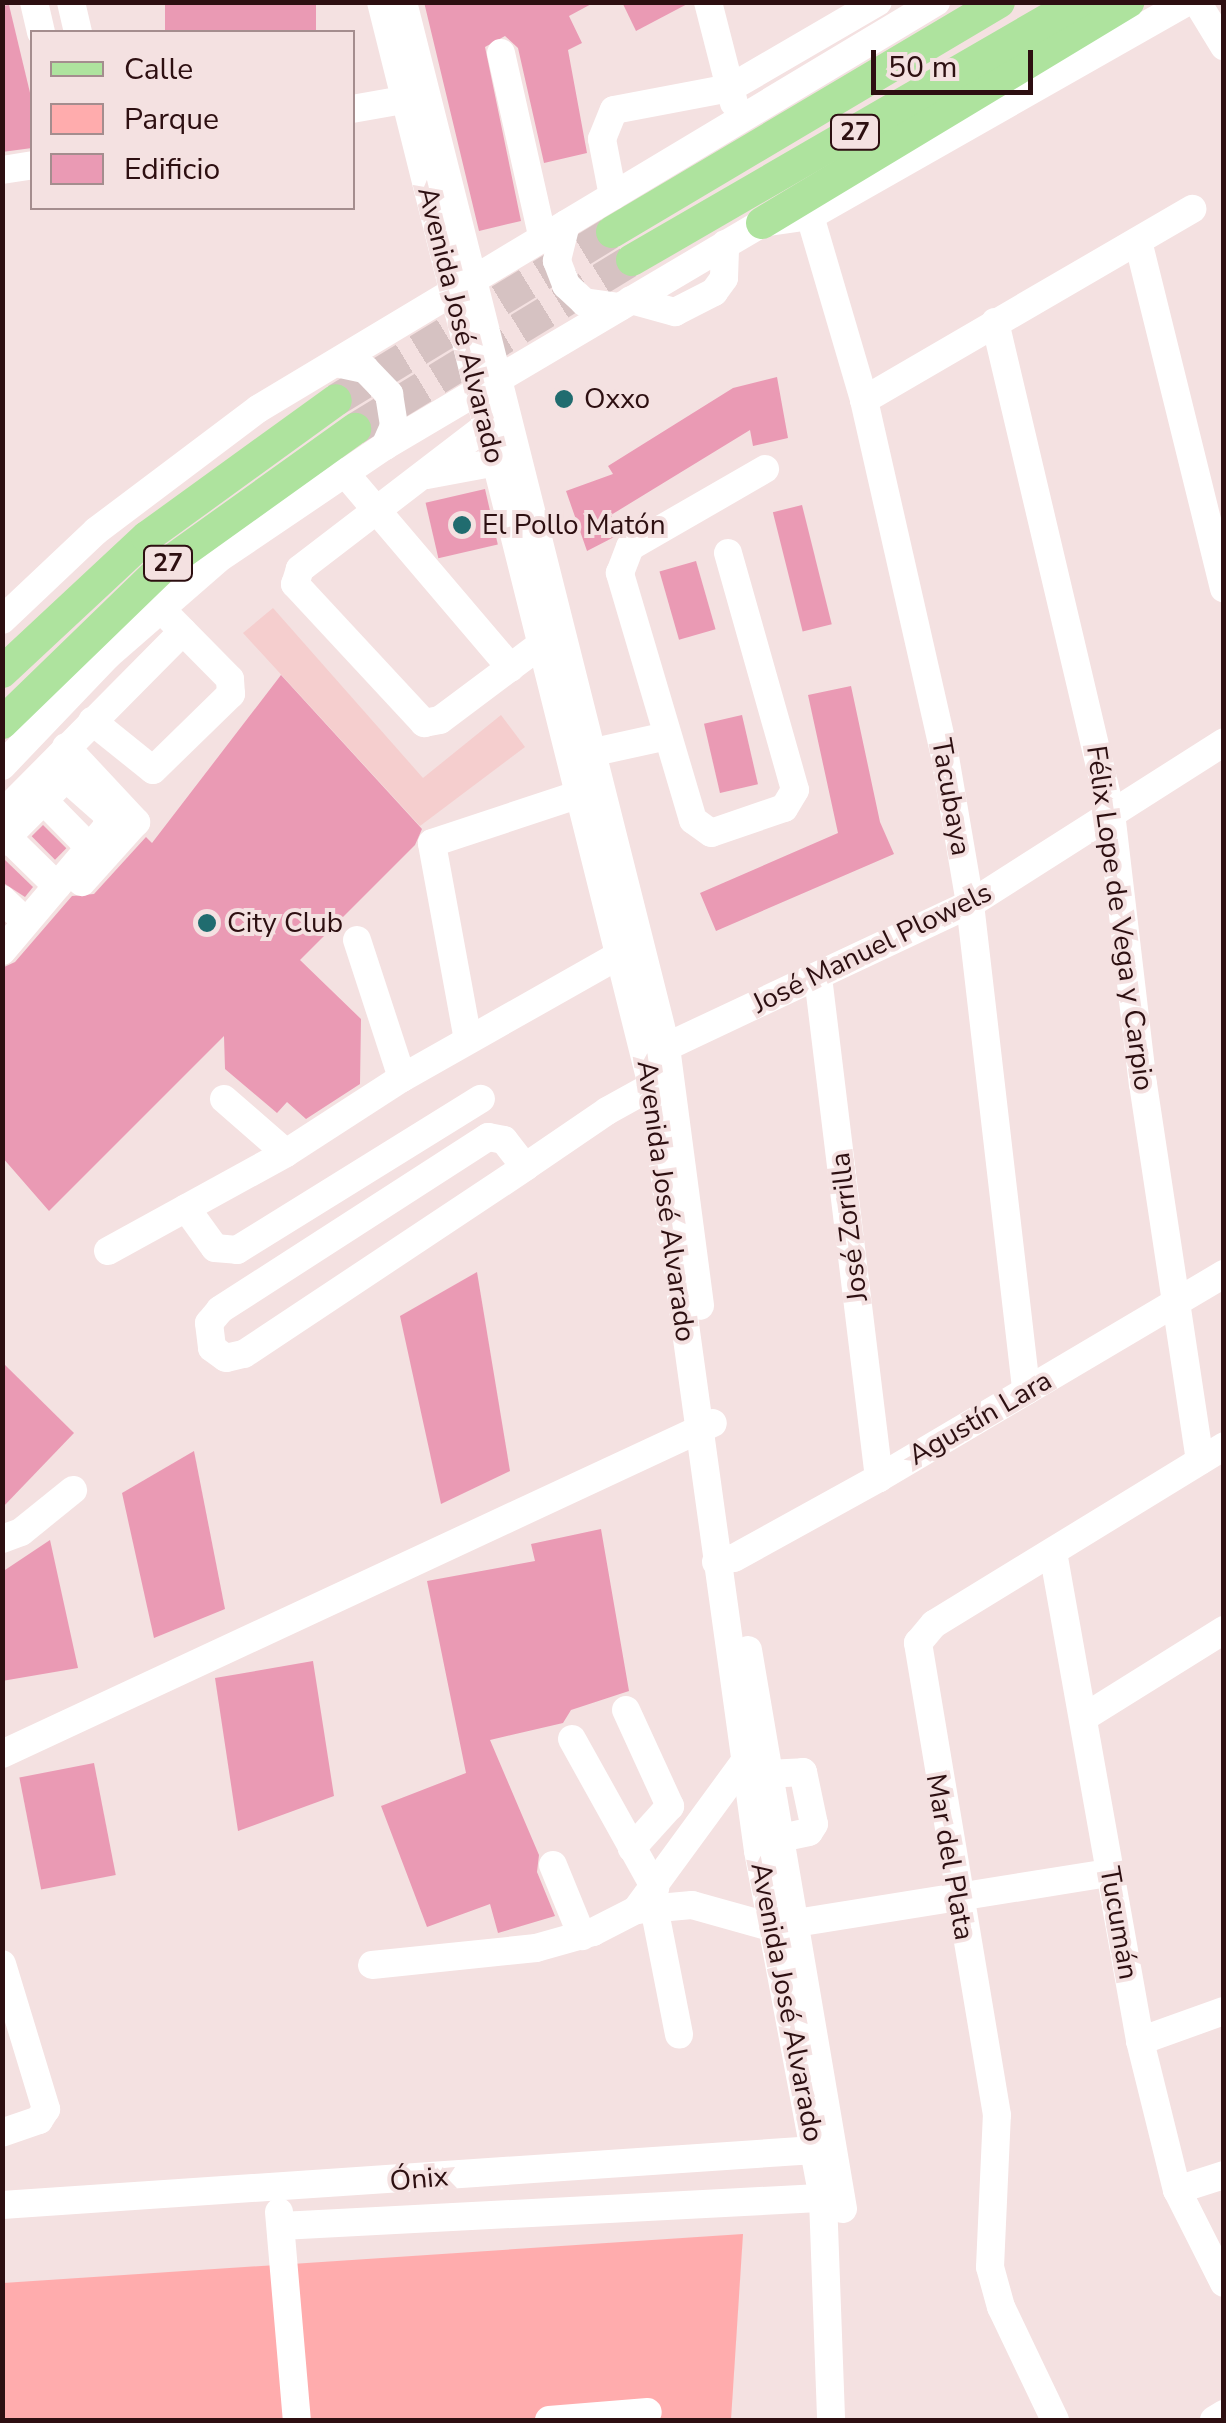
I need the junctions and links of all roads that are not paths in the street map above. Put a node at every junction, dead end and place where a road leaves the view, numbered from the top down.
1 (34, 2) edge
2 (72, 2) edge
3 (382, 2) edge
4 (403, 2) edge
5 (708, 2) edge
6 (878, 2) edge
7 (936, 2) edge
8 (1000, 2) edge
9 (1078, 2) edge
10 (1129, 2) edge
11 (1186, 2) edge
12 (1197, 2) edge
13 (41, 30) edge
14 (78, 30) edge
15 (1224, 46) edge
16 (501, 53) dead end
17 (730, 88) junction
18 (415, 98) junction
19 (355, 108) edge
20 (738, 120) junction
21 (30, 166) edge
22 (2, 170) edge
23 (613, 196) junction
24 (1192, 209) dead end
25 (810, 216) junction
26 (762, 222) junction
27 (555, 232) junction
28 (612, 232) tunnel mouth
29 (1138, 241) junction
30 (632, 260) tunnel mouth
31 (462, 288) junction
32 (626, 303) junction
33 (995, 322) junction
34 (336, 362) junction
35 (486, 382) junction
36 (336, 400) tunnel mouth
37 (864, 400) junction
38 (495, 420) junction
39 (355, 429) tunnel mouth
40 (385, 446) junction
41 (505, 461) junction
42 (765, 469) dead end
43 (344, 472) junction
44 (421, 476) junction
45 (375, 511) junction
46 (728, 554) dead end
47 (1224, 589) edge
48 (160, 608) junction
49 (4, 612) edge
50 (183, 632) junction
51 (550, 638) junction
52 (511, 668) junction
53 (2, 672) edge
54 (92, 722) junction
55 (2, 723) edge
56 (664, 727) junction
57 (1224, 742) edge
58 (588, 745) junction
59 (66, 748) junction
60 (2, 766) edge
61 (590, 790) junction
62 (43, 800) junction
63 (1111, 813) junction
64 (4, 831) edge
65 (89, 848) junction
66 (56, 886) junction
67 (2, 899) edge
68 (970, 904) junction
69 (26, 922) junction
70 (357, 940) dead end
71 (631, 948) junction
72 (2, 951) edge
73 (2, 960) edge
74 (818, 977) junction
75 (468, 1040) junction
76 (666, 1047) junction
77 (402, 1078) junction
78 (662, 1081) junction
79 (224, 1099) dead end
80 (480, 1099) dead end
81 (286, 1153) junction
82 (524, 1166) junction
83 (186, 1208) junction
84 (108, 1251) dead end
85 (1224, 1274) edge
86 (1174, 1305) junction
87 (1026, 1391) junction
88 (706, 1426) junction
89 (1212, 1454) edge
90 (879, 1478) junction
91 (73, 1490) dead end
92 (2, 1539) edge
93 (1053, 1552) junction
94 (725, 1560) junction
95 (1224, 1630) edge
96 (626, 1710) dead end
97 (1083, 1718) junction
98 (572, 1739) dead end
99 (2, 1754) edge
100 (758, 1758) junction
101 (777, 1838) junction
102 (632, 1848) junction
103 (553, 1865) dead end
104 (1110, 1873) junction
105 (956, 1900) junction
106 (648, 1902) junction
107 (782, 1925) junction
108 (582, 1936) junction
109 (2, 1964) edge
110 (372, 1965) dead end
111 (1224, 2011) edge
112 (679, 2035) dead end
113 (1140, 2041) junction
114 (2, 2132) edge
115 (826, 2150) junction
116 (1224, 2175) edge
117 (277, 2190) junction
118 (1177, 2190) junction
119 (832, 2198) junction
120 (2, 2205) edge
121 (281, 2226) junction
122 (1224, 2283) edge
123 (648, 2412) dead end
124 (1224, 2414) edge
125 (297, 2420) edge
126 (550, 2420) edge
127 (831, 2420) edge
128 (847, 2420) edge
129 (1054, 2420) edge
130 (1214, 2420) edge

1 - 13 street
2 - 14 street
3 - 18 street, Avenida José Alvarado
4 - 18 street, Avenida José Alvarado
5 - 17 street
6 - 17 street
7 - 20 street
8 - 28 main road, 27
9 - 30 main road, 27
10 - 26 main road
11 - 25 street
12 - 15 street
16 - 27 street
17 - 20 street
17 - 23 street
18 - 19 street
18 - 31 street, Avenida José Alvarado
20 - 23 street
21 - 22 street
23 - 27 street
24 - 29 street
25 - 26 street
25 - 37 street, Tacubaya
26 - 32 street
27 - 31 street
27 - 32 street
29 - 33 street
29 - 47 street
31 - 34 street
31 - 35 street, Avenida José Alvarado
32 - 35 street
33 - 37 street
33 - 63 street, Félix Lope de Vega y Carpio
34 - 40 street
34 - 49 street
35 - 38 street, Avenida José Alvarado
35 - 40 street
36 - 53 main road, 27
37 - 68 street, Tacubaya
38 - 41 street, Avenida José Alvarado
38 - 44 street
39 - 55 main road, 27
40 - 43 street
41 - 44 street
41 - 51 street, Avenida José Alvarado
42 - 56 street
43 - 45 street
43 - 48 street
44 - 45 street
45 - 52 street
45 - 52 street
46 - 56 street
48 - 50 street
48 - 60 street
50 - 54 street
50 - 54 street
51 - 52 street
51 - 58 street, Avenida José Alvarado
51 - 61 street, Avenida José Alvarado
54 - 59 street
56 - 58 street
57 - 63 street, José Manuel Plowels
58 - 61 street, Avenida José Alvarado
59 - 64 street
59 - 73 street
61 - 71 street, Avenida José Alvarado
61 - 75 street
62 - 64 street
62 - 65 street
62 - 65 street
63 - 68 street, José Manuel Plowels
63 - 86 street, Félix Lope de Vega y Carpio
64 - 66 street
65 - 66 street
66 - 69 street
67 - 69 street
68 - 74 street, José Manuel Plowels
68 - 87 street, Tacubaya
69 - 72 street
70 - 77 street
71 - 75 street
71 - 76 street, Avenida José Alvarado
71 - 78 street, Avenida José Alvarado
74 - 76 street, José Manuel Plowels
74 - 90 street, José Zorrilla
75 - 77 street
76 - 78 street, Avenida José Alvarado
77 - 81 street
78 - 82 street
78 - 88 street, Avenida José Alvarado
79 - 81 street
80 - 83 street
81 - 83 street
82 - 82 street
83 - 84 street
85 - 86 street, Agustín Lara
86 - 87 street, Agustín Lara
86 - 89 street, Félix Lope de Vega y Carpio
87 - 90 street, Agustín Lara
88 - 94 street, Avenida José Alvarado
88 - 99 street
89 - 93 street, Mar del Plata
90 - 94 street, Agustín Lara
91 - 92 street
93 - 97 street, Tucumán
93 - 105 street, Mar del Plata
94 - 100 street, Avenida José Alvarado
95 - 97 street
96 - 102 street
97 - 104 street, Tucumán
98 - 102 street
100 - 101 street, Avenida José Alvarado
100 - 101 street
100 - 106 street
100 - 107 street, Avenida José Alvarado
101 - 107 street, Avenida José Alvarado
102 - 106 street
103 - 108 street
104 - 105 street
104 - 113 street, Tucumán
105 - 107 street
105 - 129 street, Mar del Plata
106 - 107 street
106 - 108 street
106 - 112 street
107 - 115 street, Avenida José Alvarado
108 - 110 street
109 - 114 street
111 - 113 street
113 - 118 street, Tucumán
115 - 117 street, Ónix
115 - 119 street, Avenida José Alvarado
116 - 118 street
117 - 120 street, Ónix
117 - 121 street
118 - 122 street, Tucumán
119 - 121 street
119 - 127 street
119 - 128 street
121 - 125 street
123 - 126 street
124 - 130 street

